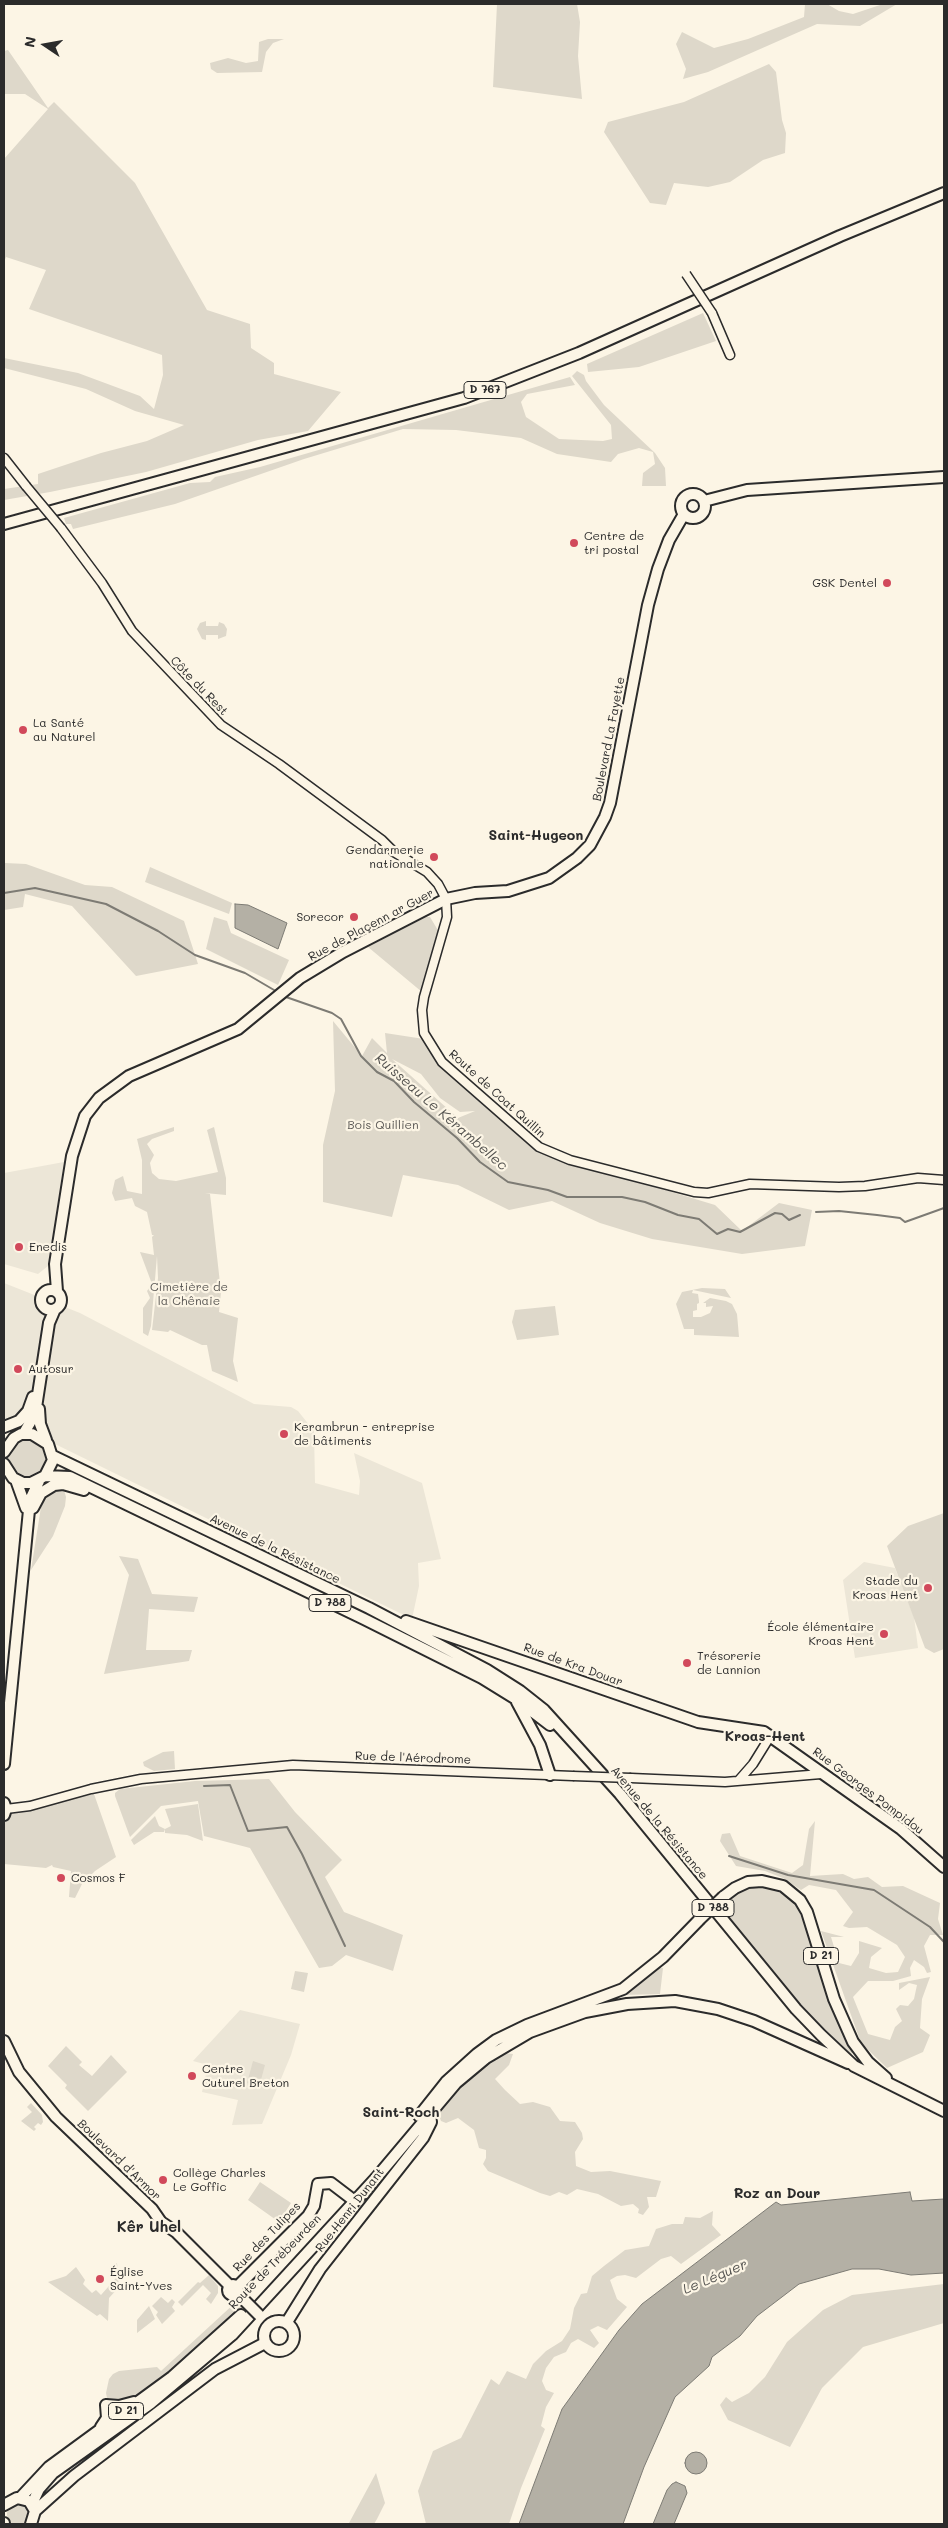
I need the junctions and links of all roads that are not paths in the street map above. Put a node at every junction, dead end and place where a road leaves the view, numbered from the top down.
1 (944, 193) edge
2 (686, 274) dead end
3 (730, 355) dead end
4 (4, 458) edge
5 (944, 477) edge
6 (704, 501) junction
7 (684, 514) junction
8 (4, 524) edge
9 (446, 899) junction
10 (944, 1180) edge
11 (56, 1264) junction
12 (57, 1291) junction
13 (44, 1292) junction
14 (43, 1306) junction
15 (55, 1309) junction
16 (43, 1362) junction
17 (40, 1380) junction
18 (4, 1427) edge
19 (24, 1434) junction
20 (9, 1437) edge
21 (46, 1441) junction
22 (4, 1452) edge
23 (53, 1456) junction
24 (4, 1464) edge
25 (42, 1478) junction
26 (16, 1480) junction
27 (141, 1513) junction
28 (28, 1522) junction
29 (369, 1608) junction
30 (516, 1699) junction
31 (771, 1735) junction
32 (576, 1746) junction
33 (4, 1764) edge
34 (821, 1774) junction
35 (550, 1775) junction
36 (739, 1780) junction
37 (5, 1809) edge
38 (944, 1867) edge
39 (4, 2041) edge
40 (854, 2066) junction
41 (890, 2082) junction
42 (944, 2111) edge
43 (430, 2114) junction
44 (352, 2199) junction
45 (237, 2292) junction
46 (287, 2322) junction
47 (268, 2325) junction
48 (266, 2343) junction
49 (146, 2396) junction
50 (96, 2433) junction
51 (21, 2498) junction
52 (4, 2505) edge
53 (33, 2508) junction
54 (31, 2524) edge

1 - 8 main road, D 767
2 - 3 street, bridge
4 - 9 street, Côte du Rest, bridge
5 - 6 main road
6 - 7 main road
6 - 7 main road
7 - 9 main road, Boulevard La Fayette
9 - 10 street, Route de Coat Quillin
9 - 11 main road, Rue de Plaçenn ar Guer
11 - 12 main road, Rue de Plaçenn ar Guer
11 - 13 main road, Rue de Plaçenn ar Guer
12 - 13 main road
12 - 15 main road
13 - 14 main road
14 - 15 main road
14 - 16 main road
15 - 16 main road
16 - 17 main road
17 - 18 main road
17 - 19 main road
17 - 21 main road
19 - 20 main road
19 - 21 main road
20 - 22 main road
21 - 23 main road
23 - 25 main road
23 - 29 main road, Avenue de la Résistance / D 788
24 - 26 main road
25 - 26 main road, Avenue de la Résistance
25 - 27 main road, Avenue de la Résistance / D 788
25 - 28 main road
26 - 28 main road
27 - 28 main road
27 - 30 main road, Avenue de la Résistance / D 788
28 - 33 main road
29 - 31 main road, Rue de Kra Douar
29 - 32 main road, Avenue de la Résistance / D 788
30 - 32 main road, Avenue de la Résistance / D 788
30 - 35 main road
31 - 34 main road, Rue Georges Pompidou
31 - 36 street
32 - 40 main road, Avenue de la Résistance / D 788
34 - 36 street, Rue de l'Aérodrome
34 - 38 main road, Rue Georges Pompidou
35 - 36 street, Rue de l'Aérodrome, bridge
35 - 37 street, Rue de l'Aérodrome
39 - 45 main road, Boulevard d'Armor
40 - 41 main road, Avenue de la Résistance / D 788
40 - 43 main road, D 21
41 - 42 main road, Avenue de la Résistance / D 788
41 - 44 main road, Route de Trébeurden / D 21, bridge
43 - 46 main road, Rue Henri Dunant
43 - 53 main road, Route de Trébeurden / D 21
44 - 45 main road, Rue des Tulipes
44 - 49 main road, Route de Trébeurden / D 21
45 - 47 main road, Boulevard d'Armor, bridge
46 - 47 main road
46 - 48 main road
47 - 48 main road
48 - 53 main road
49 - 50 main road, Route de Trébeurden / D 21
49 - 50 main road
50 - 51 main road, Route de Trébeurden / D 21
51 - 52 main road
51 - 53 main road
53 - 54 main road, Route de Trébeurden

